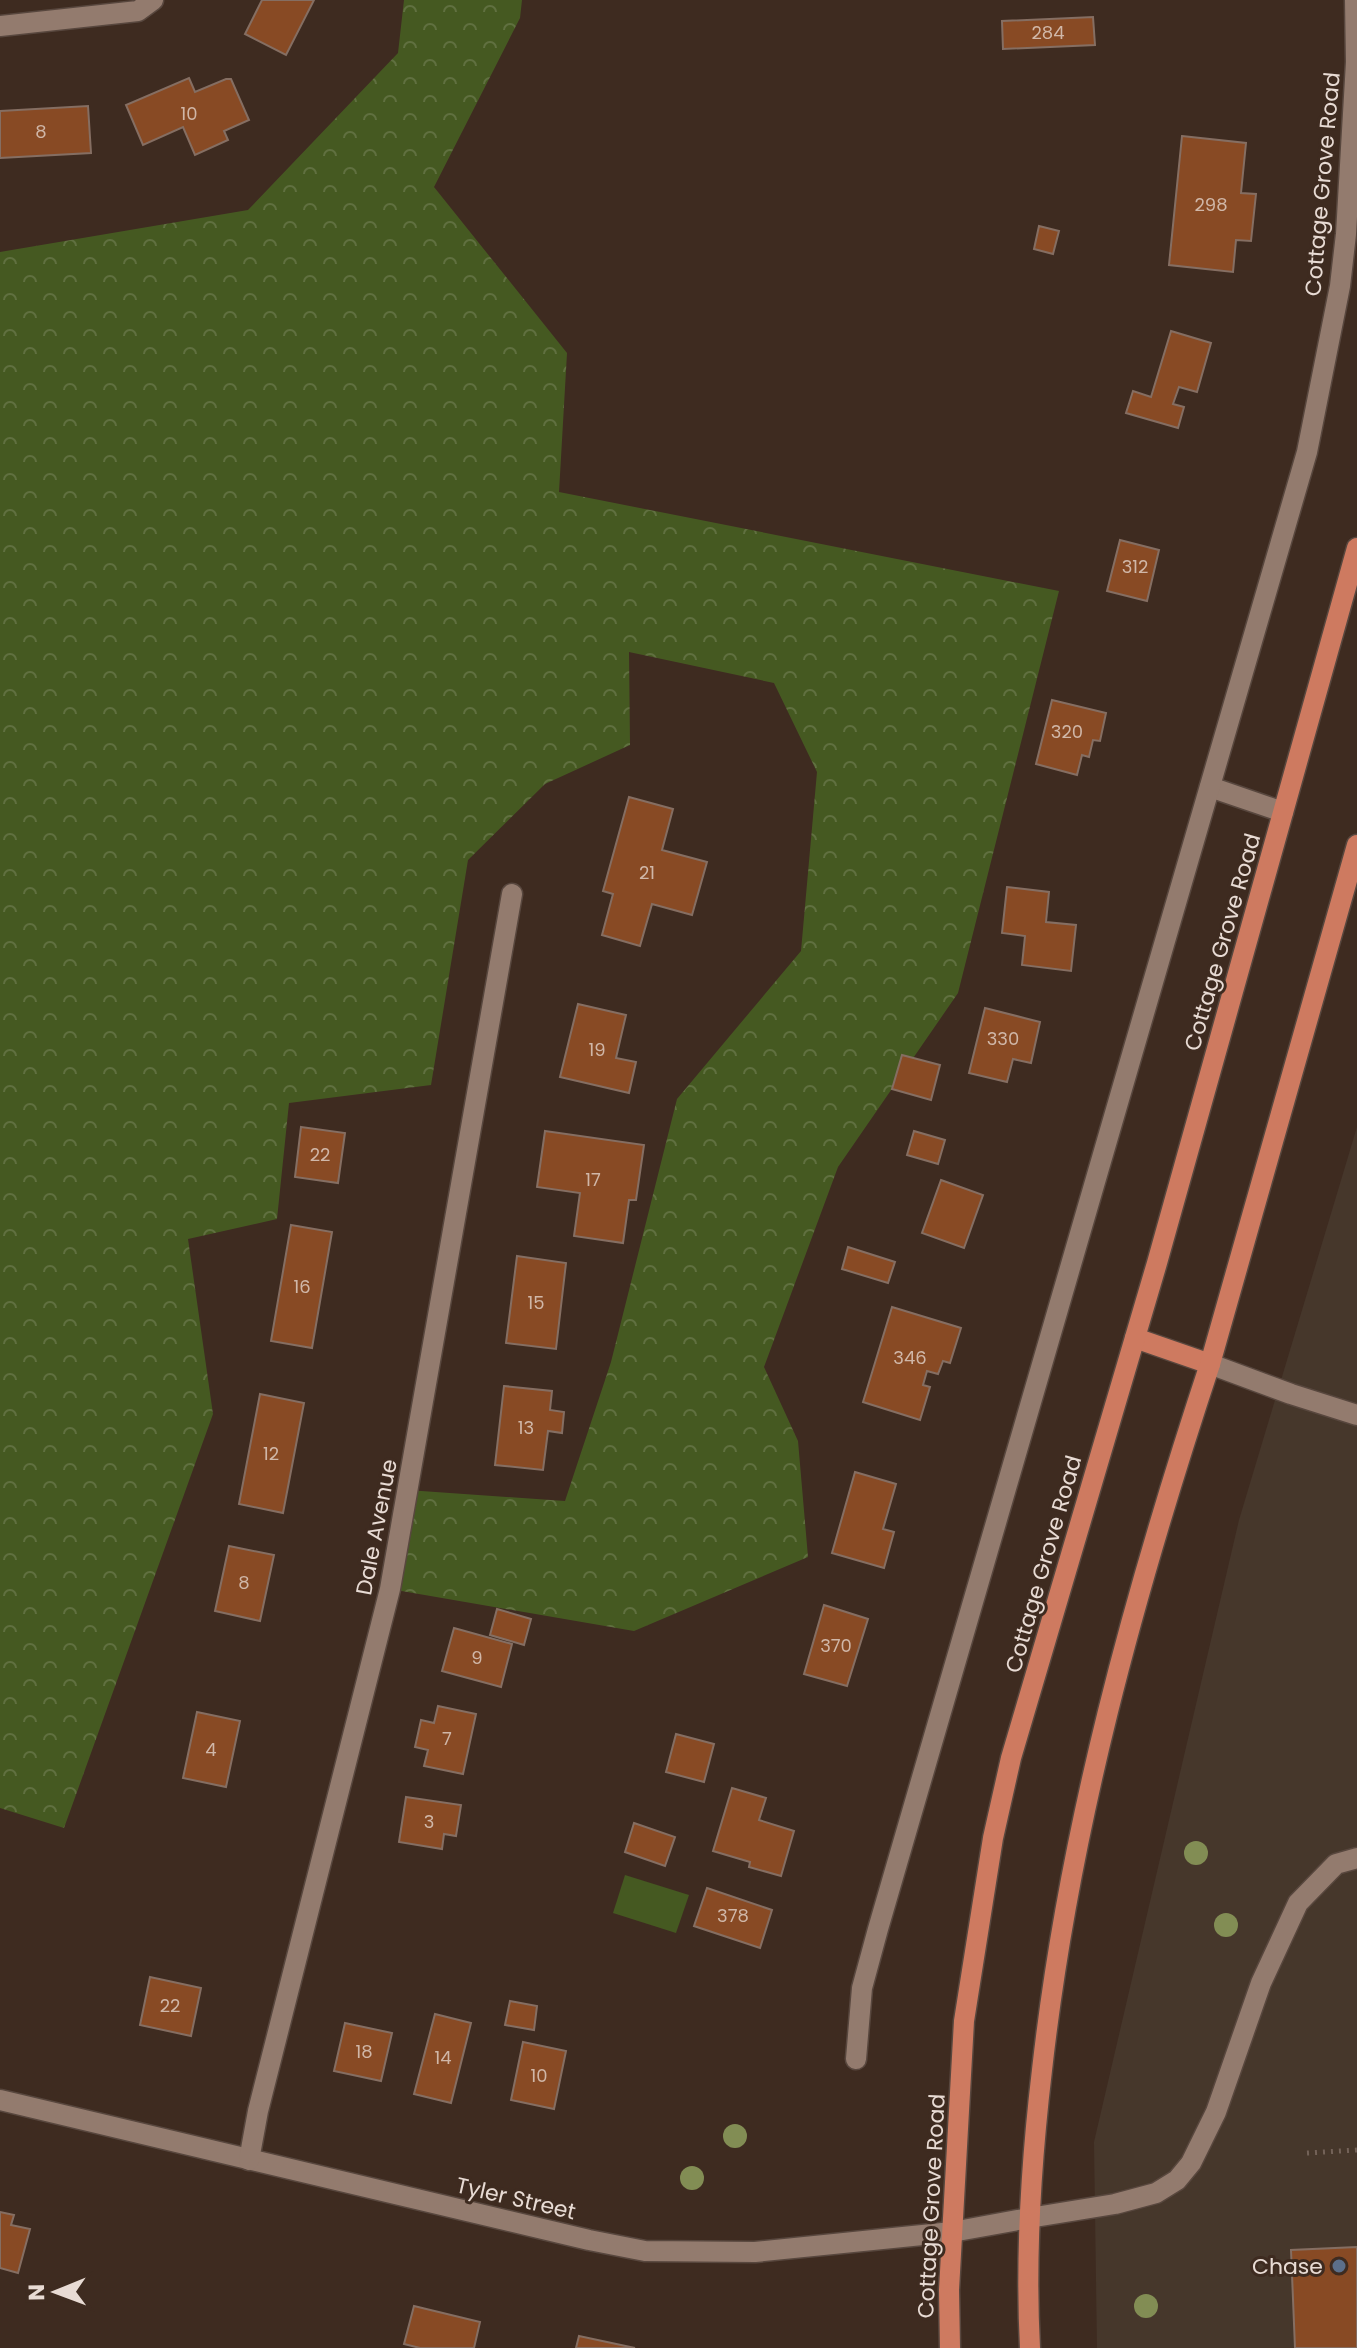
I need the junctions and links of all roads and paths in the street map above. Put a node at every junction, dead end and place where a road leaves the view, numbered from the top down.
1 (153, 0) edge
2 (1355, 0) edge
3 (0, 26) edge
4 (1357, 548) edge
5 (1210, 787) junction
6 (1283, 812) junction
7 (1357, 845) edge
8 (512, 894) dead end
9 (1135, 1338) junction
10 (1210, 1364) junction
11 (1357, 1415) edge
12 (1357, 1858) edge
13 (856, 2059) dead end
14 (0, 2100) edge
15 (1357, 2150) edge
16 (1307, 2153) dead end
17 (249, 2160) junction
18 (1029, 2218) junction
19 (952, 2232) junction
20 (950, 2348) edge
21 (1030, 2348) edge

1 - 3 street
2 - 5 street, Cottage Grove Road
4 - 6 main road, Cottage Grove Road
5 - 6 street, Cottage Grove Road
5 - 13 street, Cottage Grove Road
6 - 9 main road, Cottage Grove Road
7 - 10 main road
8 - 17 street, Dale Avenue
9 - 10 main road
9 - 19 main road, Cottage Grove Road
10 - 11 street
10 - 18 main road
12 - 18 street, Tyler Street
14 - 17 street, Tyler Street
15 - 16 path
17 - 19 street, Tyler Street
18 - 19 street, Tyler Street
18 - 21 main road
19 - 20 main road, Cottage Grove Road

